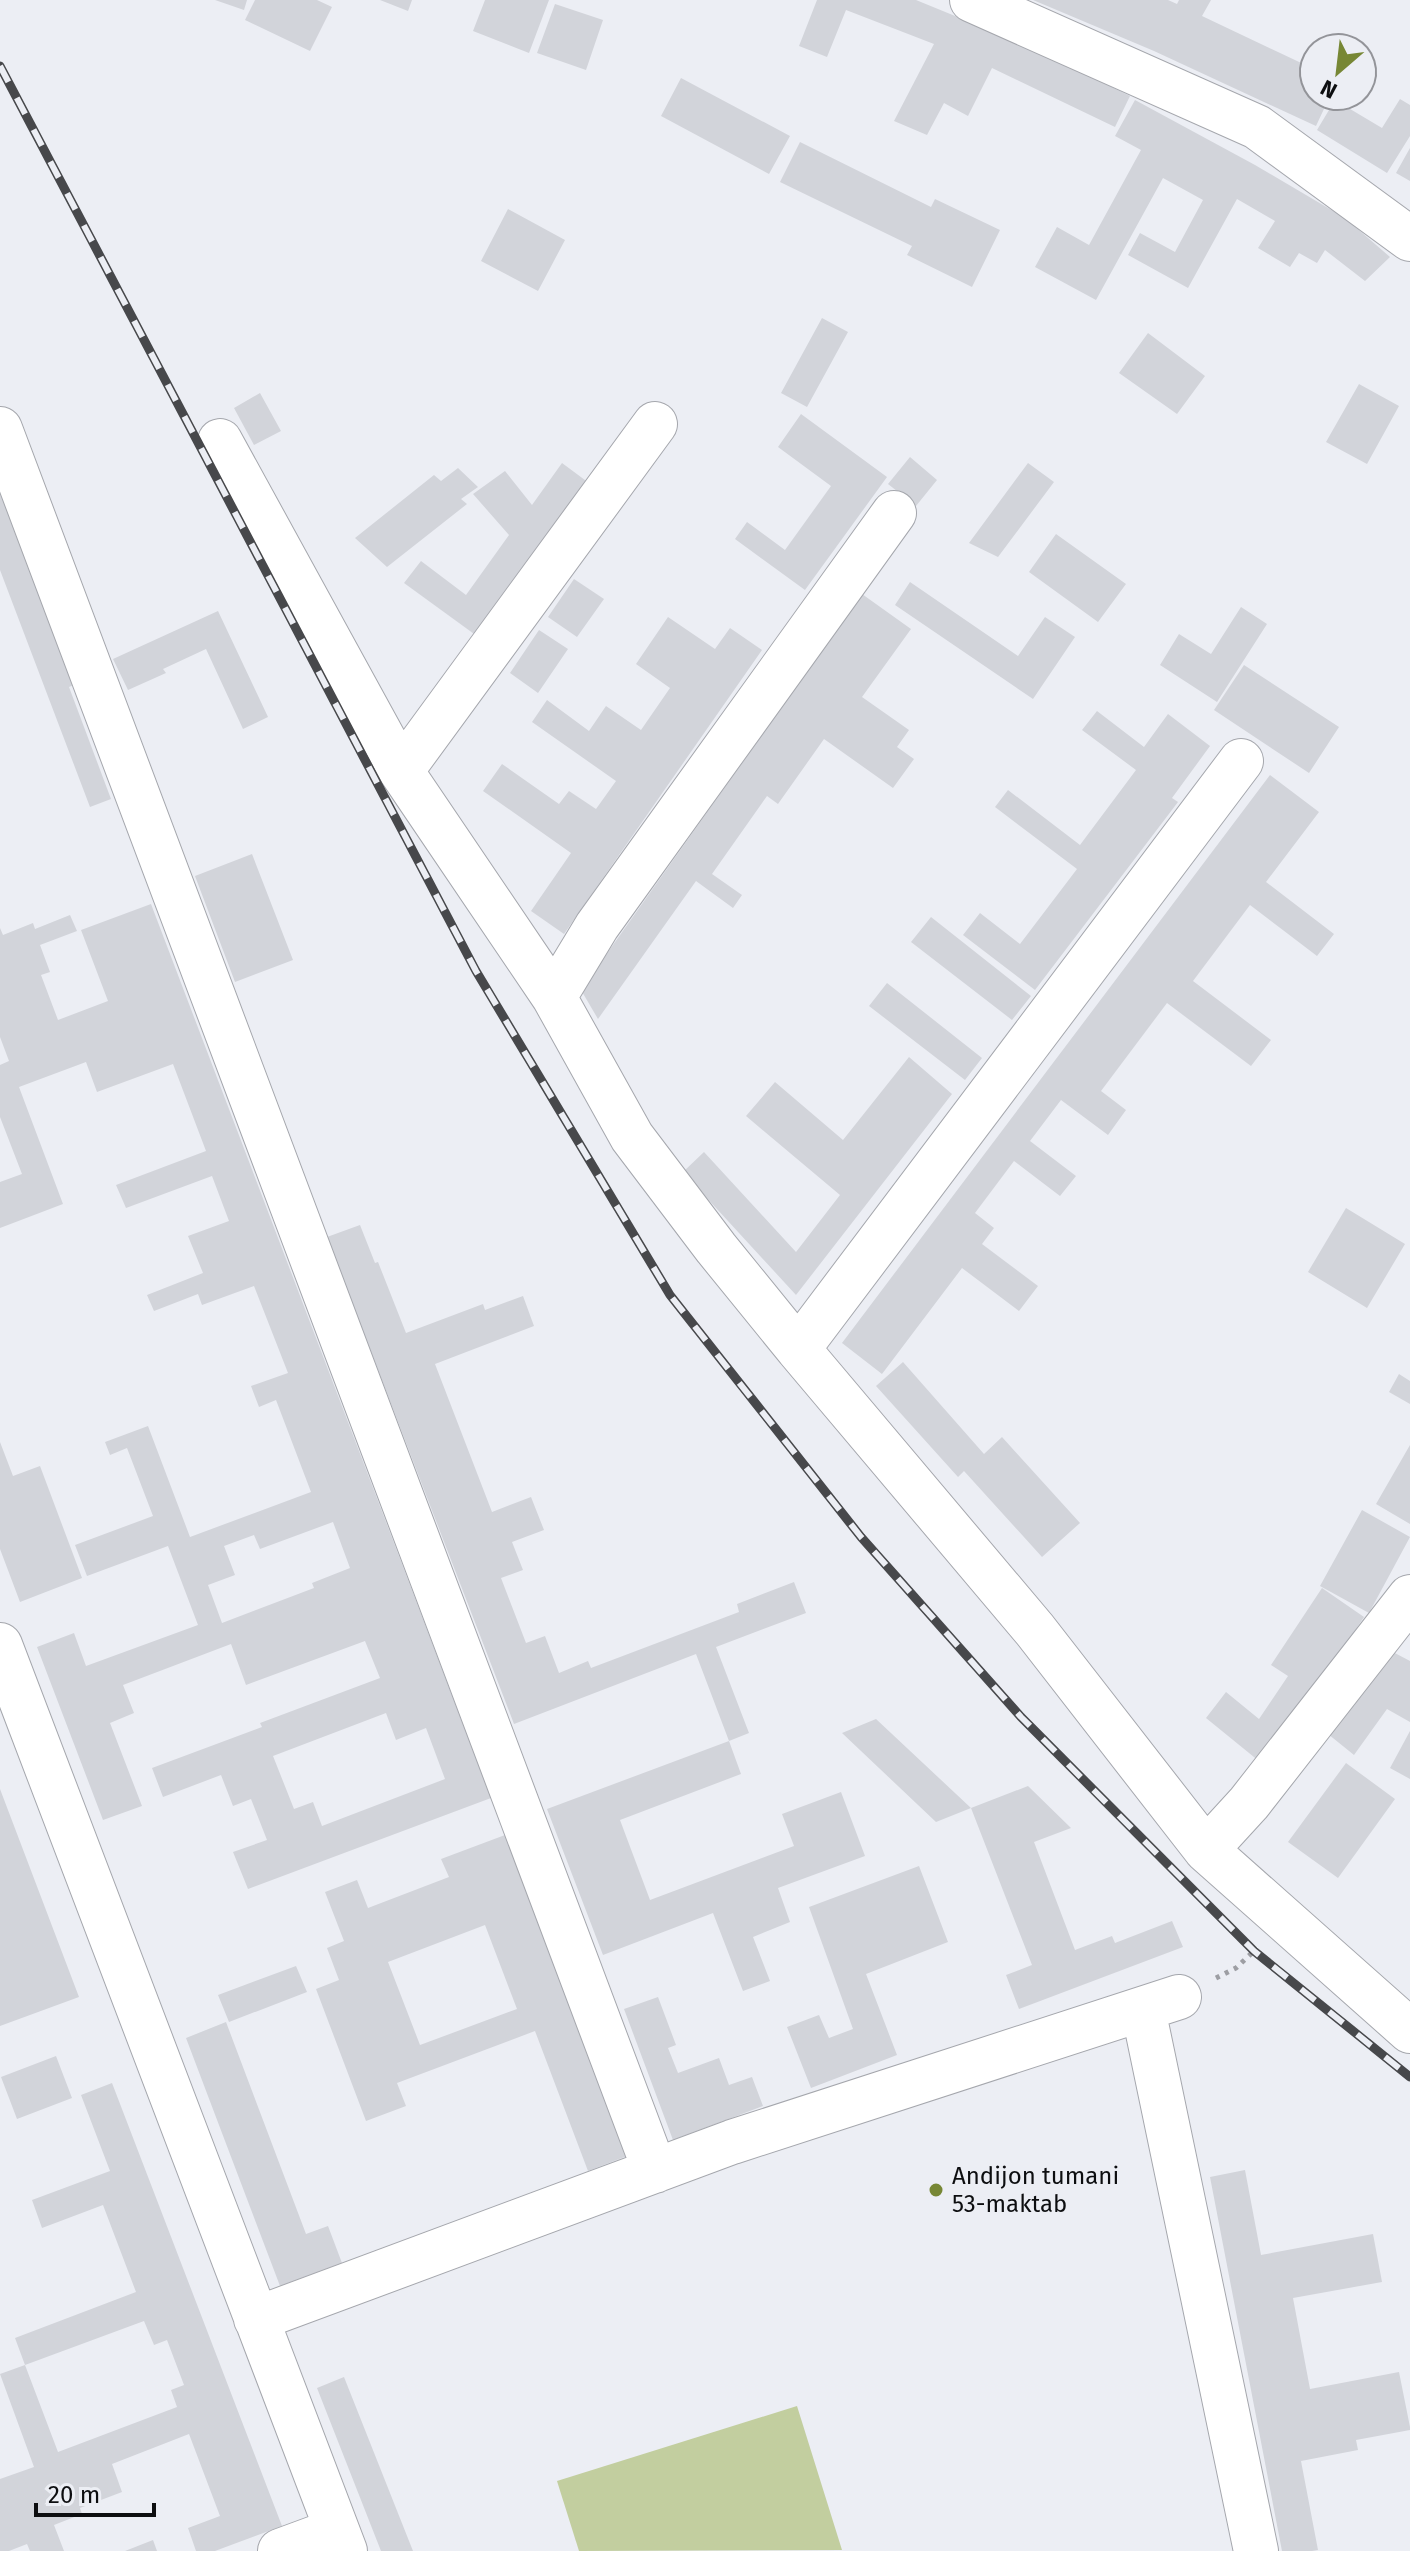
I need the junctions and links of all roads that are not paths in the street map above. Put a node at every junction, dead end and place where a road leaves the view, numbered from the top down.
1 (972, 0) edge
2 (1410, 239) edge
3 (655, 424) dead end
4 (0, 429) edge
5 (220, 441) dead end
6 (894, 513) dead end
7 (1241, 761) dead end
8 (401, 771) junction
9 (554, 997) junction
10 (798, 1349) junction
11 (1410, 1597) edge
12 (0, 1645) edge
13 (1206, 1850) junction
14 (1410, 2031) edge
15 (655, 2171) junction
16 (256, 2319) junction
17 (341, 2541) edge
18 (280, 2551) edge
19 (1256, 2551) edge

1 - 2 street
3 - 8 street
4 - 15 street
5 - 8 street
6 - 9 street
7 - 10 street
8 - 9 street
9 - 10 street
10 - 13 street
11 - 13 street
12 - 16 street
13 - 14 street
15 - 16 street
15 - 19 street
16 - 17 street
17 - 18 street

